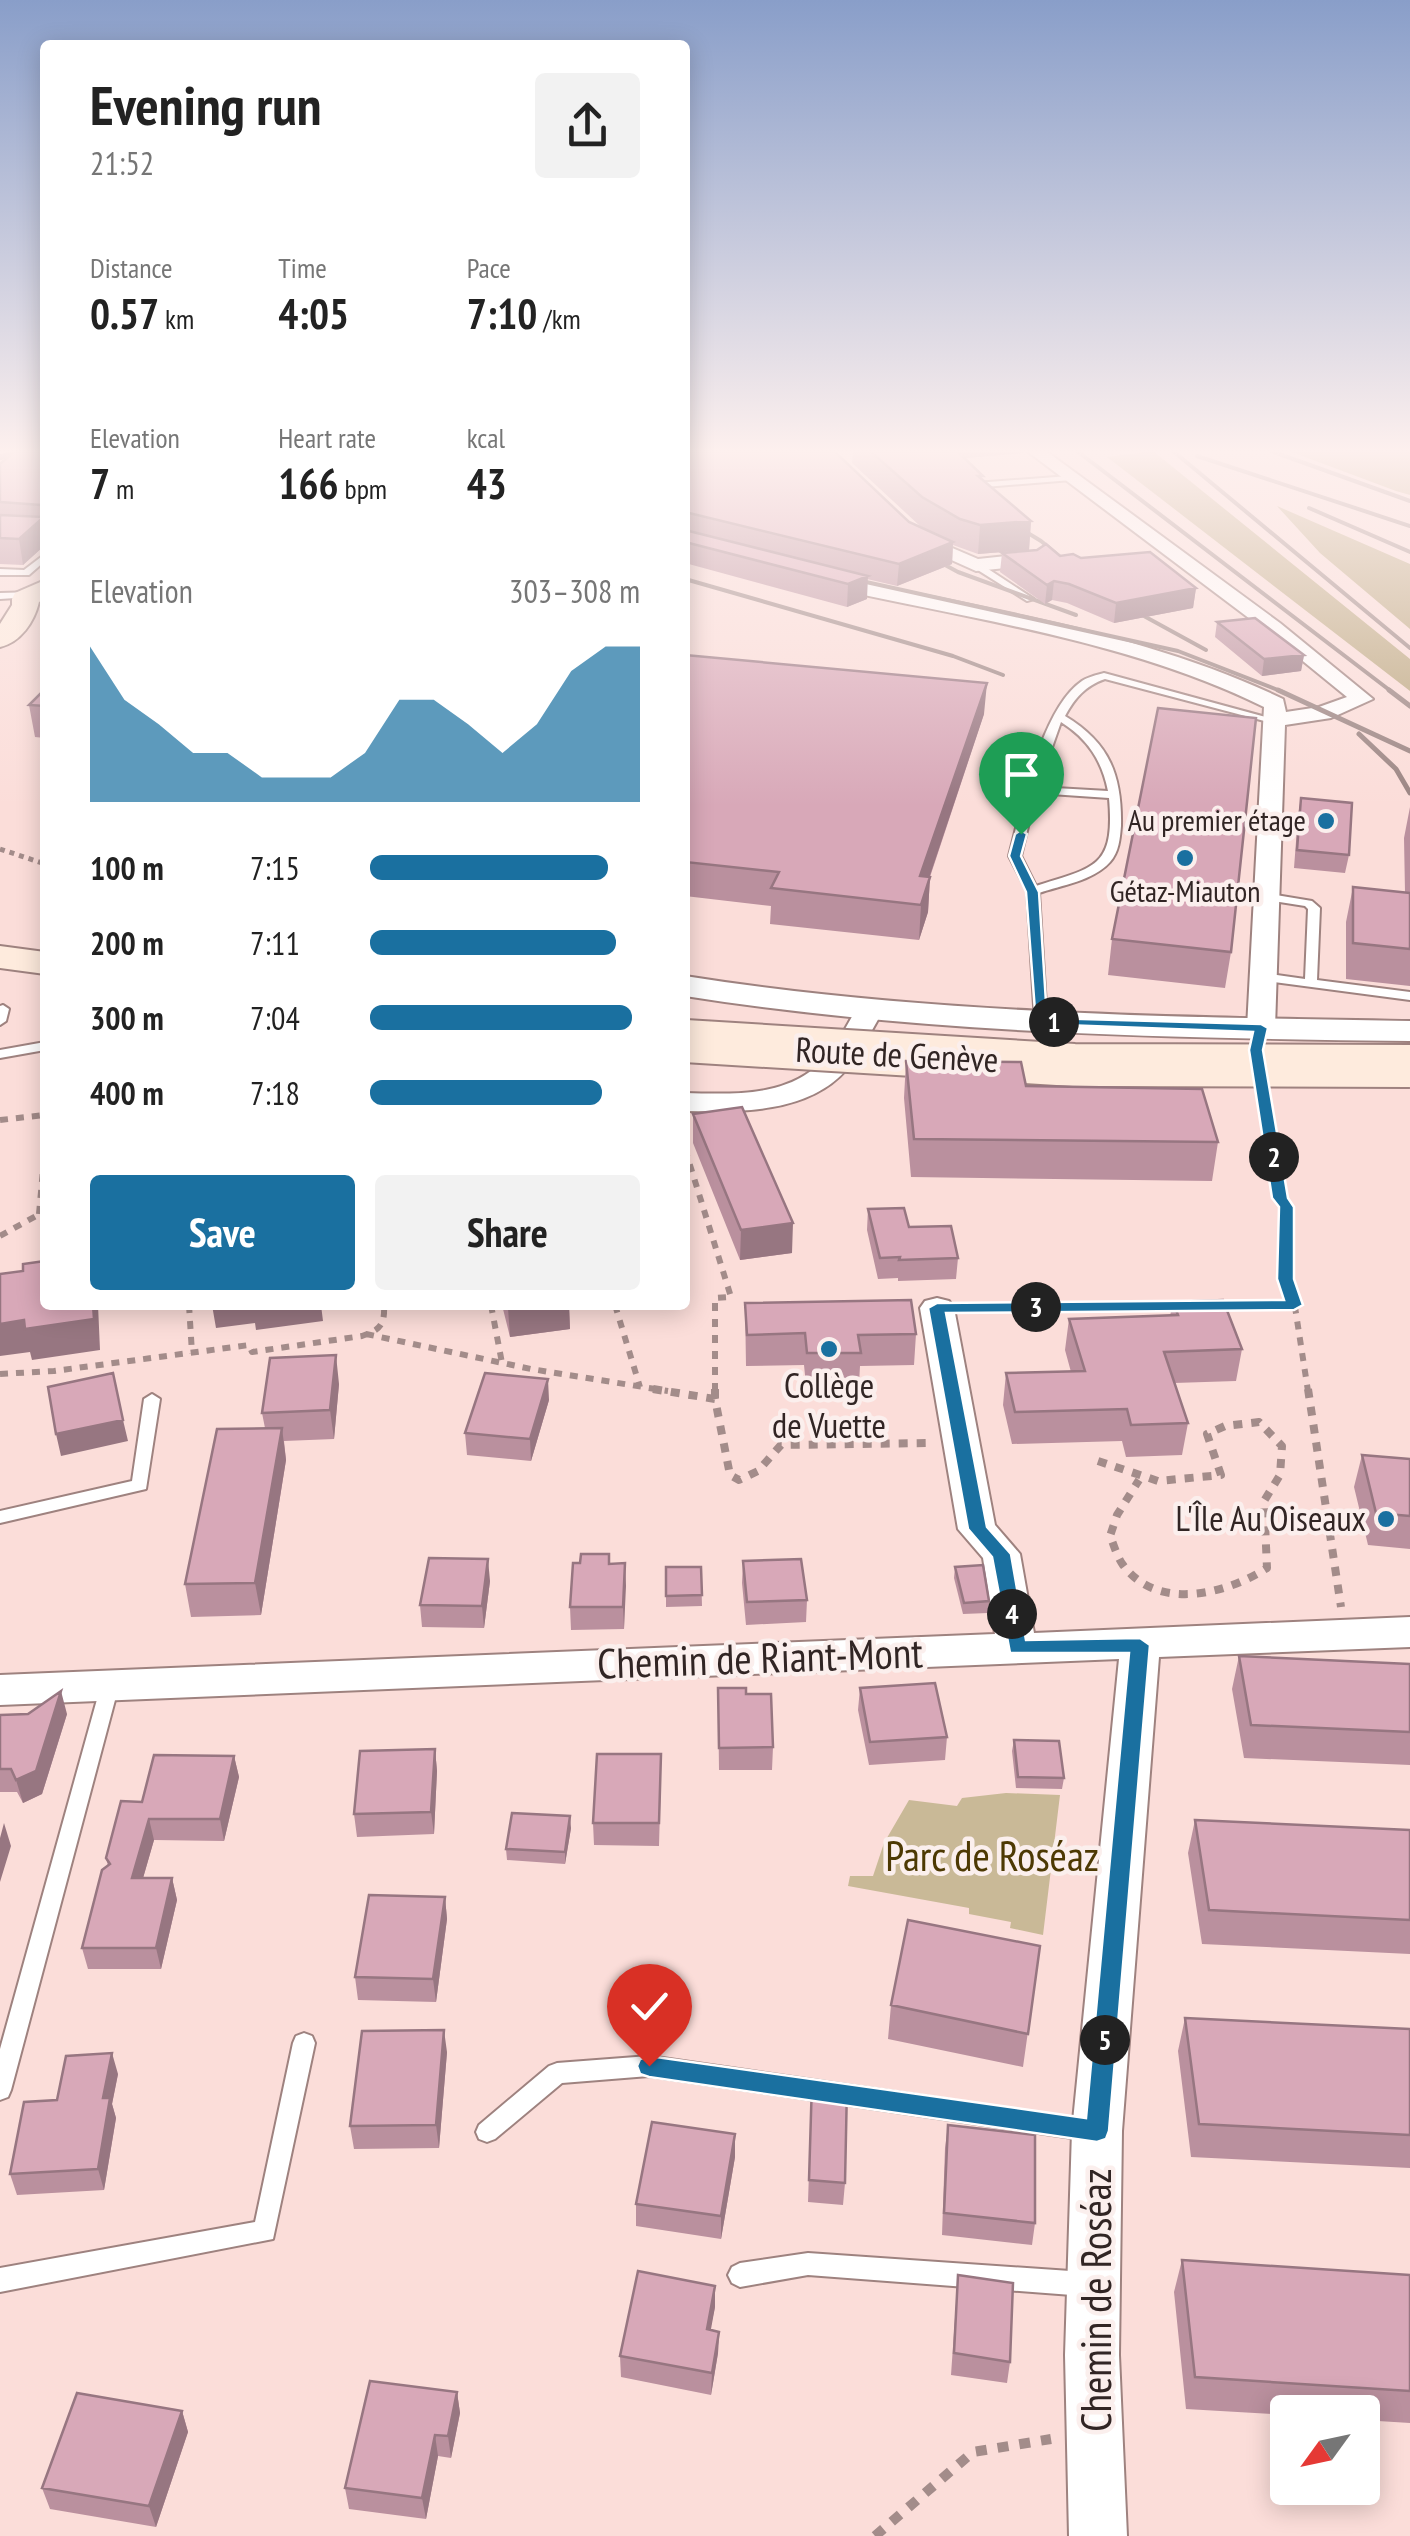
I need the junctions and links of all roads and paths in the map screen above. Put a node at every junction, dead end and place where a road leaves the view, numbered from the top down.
1 (40, 569) edge
2 (983, 569) edge
3 (1198, 569) edge
4 (0, 572) edge
5 (800, 573) edge
6 (1030, 598) edge
7 (28, 599) edge
8 (0, 639) edge
9 (0, 666) edge
10 (1060, 717) junction
11 (1272, 720) junction
12 (1032, 790) junction
13 (1116, 795) junction
14 (0, 849) edge
15 (40, 862) edge
16 (1033, 892) junction
17 (1264, 898) junction
18 (1262, 977) junction
19 (1312, 984) junction
20 (690, 987) edge
21 (1410, 996) edge
22 (868, 1011) junction
23 (1040, 1022) junction
24 (1261, 1028) junction
25 (1410, 1031) edge
26 (690, 1040) edge
27 (40, 1047) edge
28 (4, 1053) edge
29 (1410, 1066) edge
30 (690, 1102) edge
31 (40, 1116) edge
32 (0, 1120) edge
33 (690, 1164) edge
34 (40, 1214) edge
35 (0, 1236) edge
36 (1294, 1305) junction
37 (1195, 1306) edge
38 (1215, 1306) edge
39 (937, 1308) joint
40 (189, 1310) edge
41 (384, 1310) edge
42 (492, 1310) edge
43 (617, 1310) edge
44 (366, 1334) junction
45 (192, 1352) junction
46 (502, 1363) junction
47 (0, 1374) edge
48 (640, 1387) junction
49 (152, 1399) dead end
50 (715, 1399) junction
51 (962, 1443) junction
52 (1098, 1461) dead end
53 (1138, 1480) junction
54 (0, 1518) edge
55 (1410, 1632) edge
56 (1345, 1634) junction
57 (1140, 1645) junction
58 (1018, 1648) junction
59 (110, 1686) junction
60 (0, 1690) edge
61 (304, 2043) dead end
62 (0, 2090) edge
63 (1097, 2131) junction
64 (487, 2132) dead end
65 (740, 2275) dead end
66 (0, 2280) edge
67 (1094, 2285) junction
68 (1062, 2437) dead end
69 (874, 2536) edge
70 (1098, 2536) edge

1 - 7 lane
2 - 6 lane
3 - 11 street
4 - 7 lane
5 - 11 street
7 - 8 main road
7 - 9 main road
10 - 11 lane
10 - 12 lane
10 - 13 lane
11 - 17 street
12 - 13 lane
12 - 16 lane
13 - 16 lane
14 - 15 path
16 - 23 lane
17 - 18 street
17 - 19 lane
18 - 19 lane
18 - 24 street
19 - 21 lane
20 - 22 street
22 - 23 street
22 - 30 street
23 - 24 street
24 - 25 street
24 - 36 path
26 - 29 main road, Route de Genève, bridge
27 - 28 lane
31 - 32 path
33 - 50 path
34 - 35 path
36 - 38 path
36 - 56 path
37 - 39 path
39 - 51 street
40 - 45 path
41 - 44 path
42 - 46 path
43 - 48 path
44 - 45 path
44 - 46 path
45 - 47 path
46 - 48 path
48 - 50 path
49 - 54 lane
50 - 51 path
51 - 58 street
52 - 53 path
53 - 53 path
55 - 56 street, Chemin de Riant-Mont
56 - 57 street, Chemin de Riant-Mont
57 - 58 street, Chemin de Riant-Mont
57 - 63 street, Chemin de Roséaz
58 - 59 street, Chemin de Riant-Mont
59 - 60 street, Chemin de Riant-Mont
59 - 62 lane
61 - 66 lane
63 - 64 lane
63 - 67 street, Chemin de Roséaz
65 - 67 lane
67 - 70 street, Chemin de Roséaz
68 - 69 path

